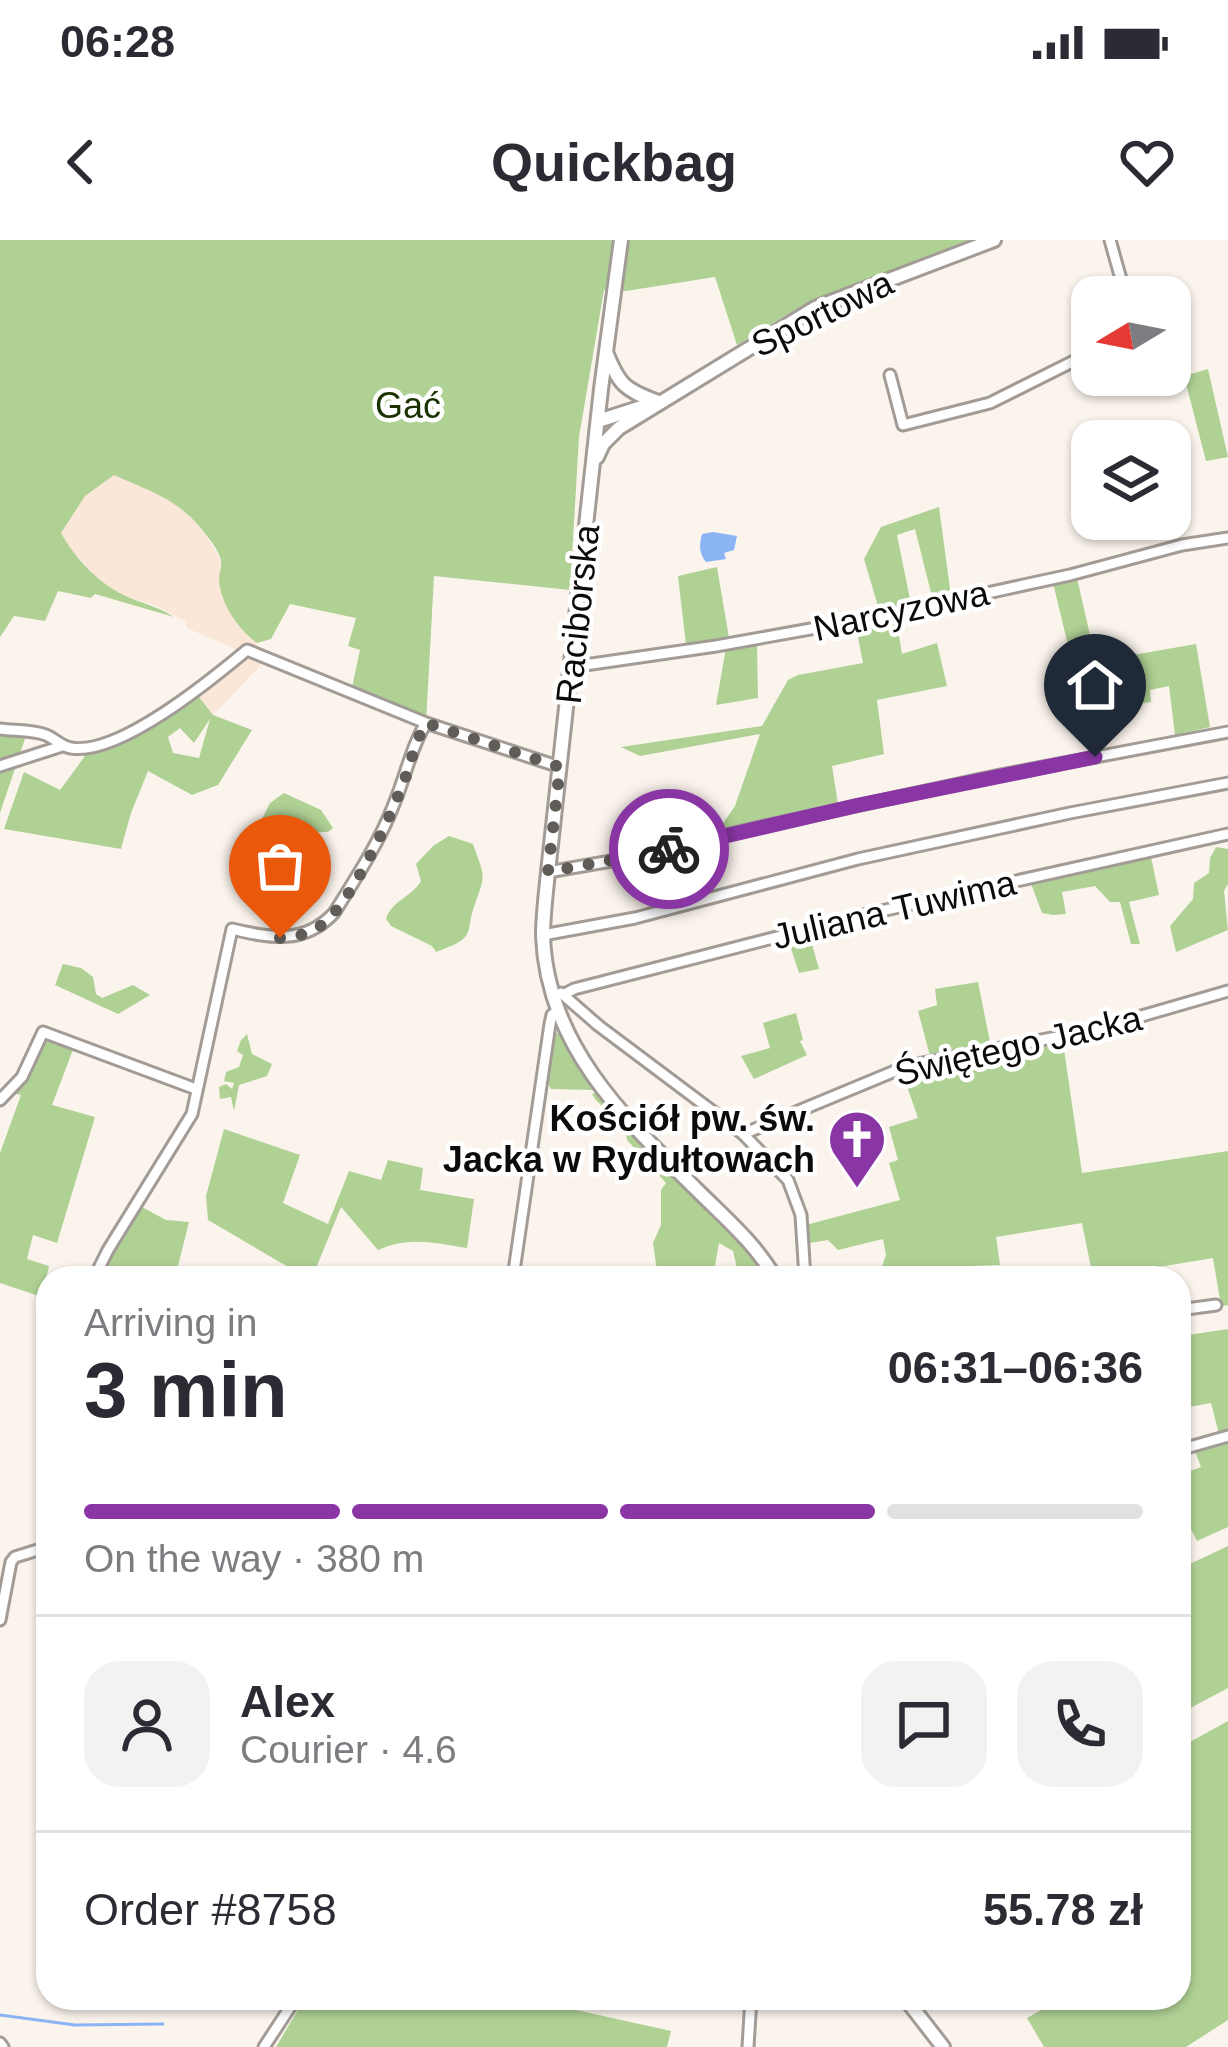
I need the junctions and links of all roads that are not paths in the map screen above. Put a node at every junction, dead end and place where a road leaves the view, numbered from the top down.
1 (621, 240) edge
2 (994, 240) edge
3 (1110, 240) edge
4 (1120, 276) edge
5 (605, 351) junction
6 (1071, 362) edge
7 (890, 375) dead end
8 (658, 402) junction
9 (598, 421) junction
10 (620, 428) junction
11 (594, 464) junction
12 (1228, 538) edge
13 (571, 667) junction
14 (426, 723) junction
15 (0, 729) edge
16 (1228, 732) edge
17 (62, 746) junction
18 (0, 766) edge
19 (556, 766) junction
20 (1228, 783) edge
21 (1228, 834) edge
22 (548, 872) junction
23 (543, 935) junction
24 (557, 991) junction
25 (1228, 992) edge
26 (558, 1010) junction
27 (196, 1089) junction
28 (0, 1100) edge
29 (743, 1134) junction
30 (100, 1266) edge
31 (515, 1266) edge
32 (766, 1266) edge
33 (804, 1266) edge
34 (1216, 1305) dead end
35 (1191, 1308) edge
36 (1228, 1436) edge
37 (1191, 1447) edge
38 (36, 1550) edge
39 (0, 1620) edge
40 (288, 2010) edge
41 (749, 2010) edge
42 (915, 2010) edge
43 (264, 2047) edge
44 (748, 2047) edge
45 (944, 2047) edge

1 - 5 main road, Raciborska
2 - 8 main road, Sportowa
3 - 4 street
5 - 8 main road
5 - 9 main road, Raciborska
6 - 7 street
8 - 9 main road, Sportowa
8 - 10 main road, Sportowa
9 - 10 main road
9 - 11 main road, Raciborska
10 - 11 main road, Sportowa
11 - 13 main road, Raciborska
12 - 13 street, Narcyzowa
13 - 19 main road, Raciborska
14 - 17 street
14 - 19 street
14 - 27 street
15 - 17 street
16 - 22 street
17 - 18 street
19 - 22 main road, Raciborska
20 - 23 street
21 - 24 street, Juliana Tuwima
22 - 23 main road, Raciborska
23 - 24 main road, Raciborska
24 - 26 main road, Raciborska
24 - 29 street
25 - 29 street, Świętego Jacka
26 - 31 street
26 - 32 main road, Raciborska
27 - 28 street
27 - 30 street
29 - 33 street
34 - 35 street
36 - 37 street
38 - 39 street
40 - 43 street
41 - 44 street
42 - 45 main road

